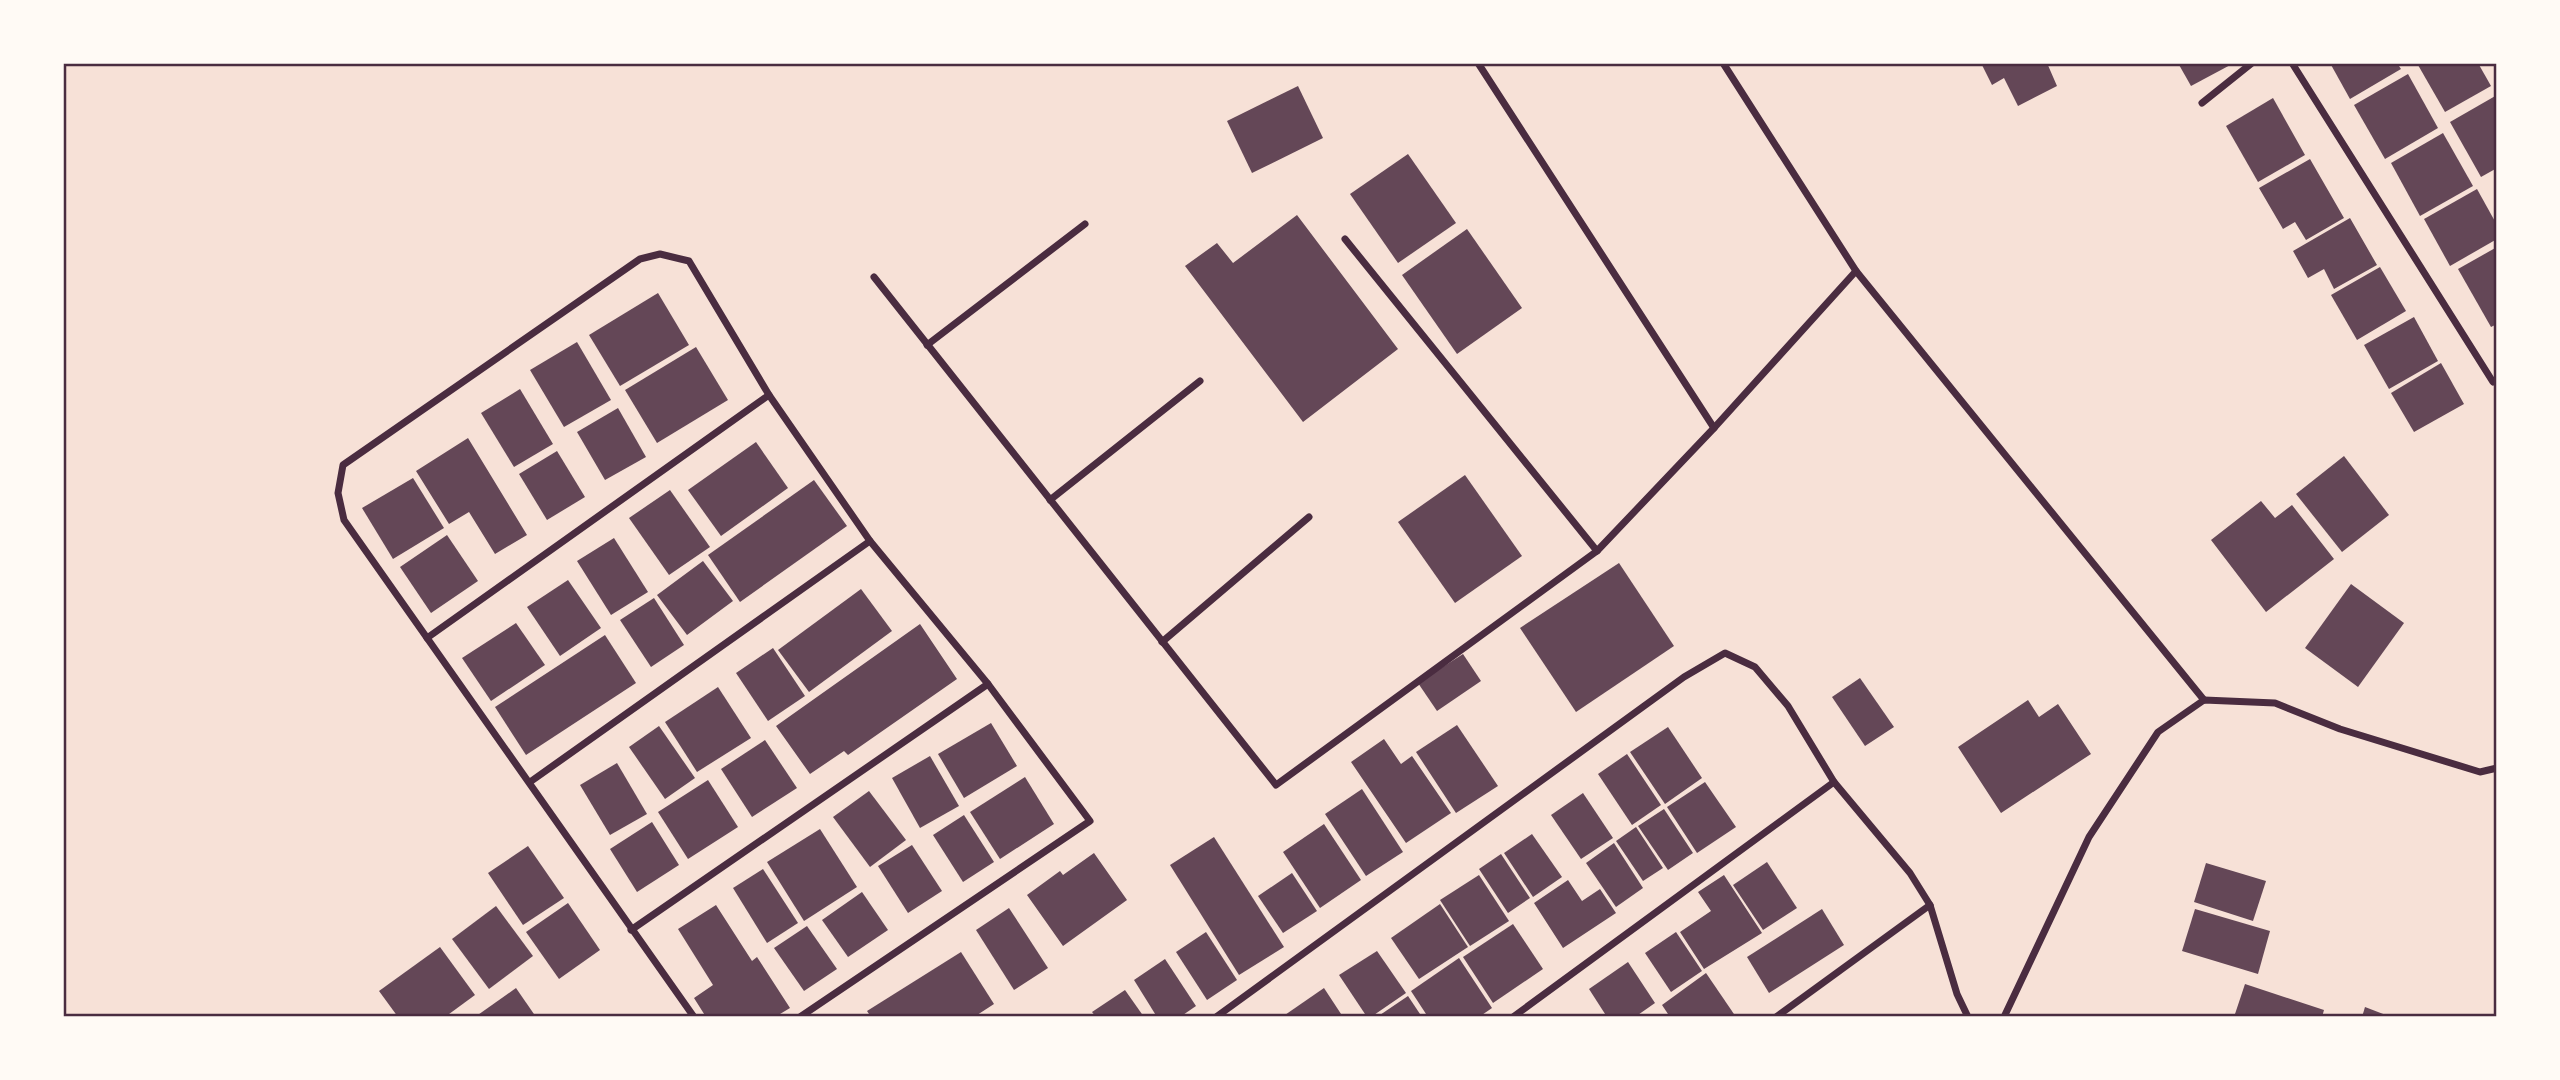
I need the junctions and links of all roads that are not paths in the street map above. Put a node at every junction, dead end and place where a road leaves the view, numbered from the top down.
1 (1478, 63) edge
2 (1723, 63) edge
3 (2252, 63) edge
4 (2292, 63) edge
5 (2202, 103) dead end
6 (1085, 225) dead end
7 (1345, 239) dead end
8 (1856, 271) junction
9 (874, 277) dead end
10 (928, 345) junction
11 (1200, 381) dead end
12 (2493, 382) dead end
13 (769, 395) junction
14 (1714, 428) junction
15 (1050, 500) junction
16 (1309, 517) dead end
17 (870, 541) junction
18 (1597, 551) junction
19 (427, 638) junction
20 (1162, 642) junction
21 (988, 684) junction
22 (2204, 700) junction
23 (2497, 768) edge
24 (530, 782) junction
25 (1834, 782) junction
26 (1930, 905) junction
27 (631, 930) junction
28 (694, 1017) edge
29 (800, 1017) edge
30 (1216, 1017) edge
31 (1513, 1017) edge
32 (1776, 1017) edge
33 (1968, 1017) edge
34 (2004, 1017) edge

1 - 14 street
2 - 8 street
3 - 5 street
4 - 12 street
6 - 10 street
7 - 18 street
8 - 14 street
8 - 22 street
9 - 10 street
10 - 15 street
11 - 15 street
13 - 17 street
13 - 19 street
13 - 19 street
14 - 18 street
15 - 20 street
16 - 20 street
17 - 21 street
17 - 24 street
18 - 20 street
19 - 24 street
21 - 27 street
21 - 29 street
22 - 23 street
22 - 34 street
24 - 27 street
25 - 26 street
25 - 30 street
25 - 31 street
26 - 32 street
26 - 33 street
27 - 28 street

